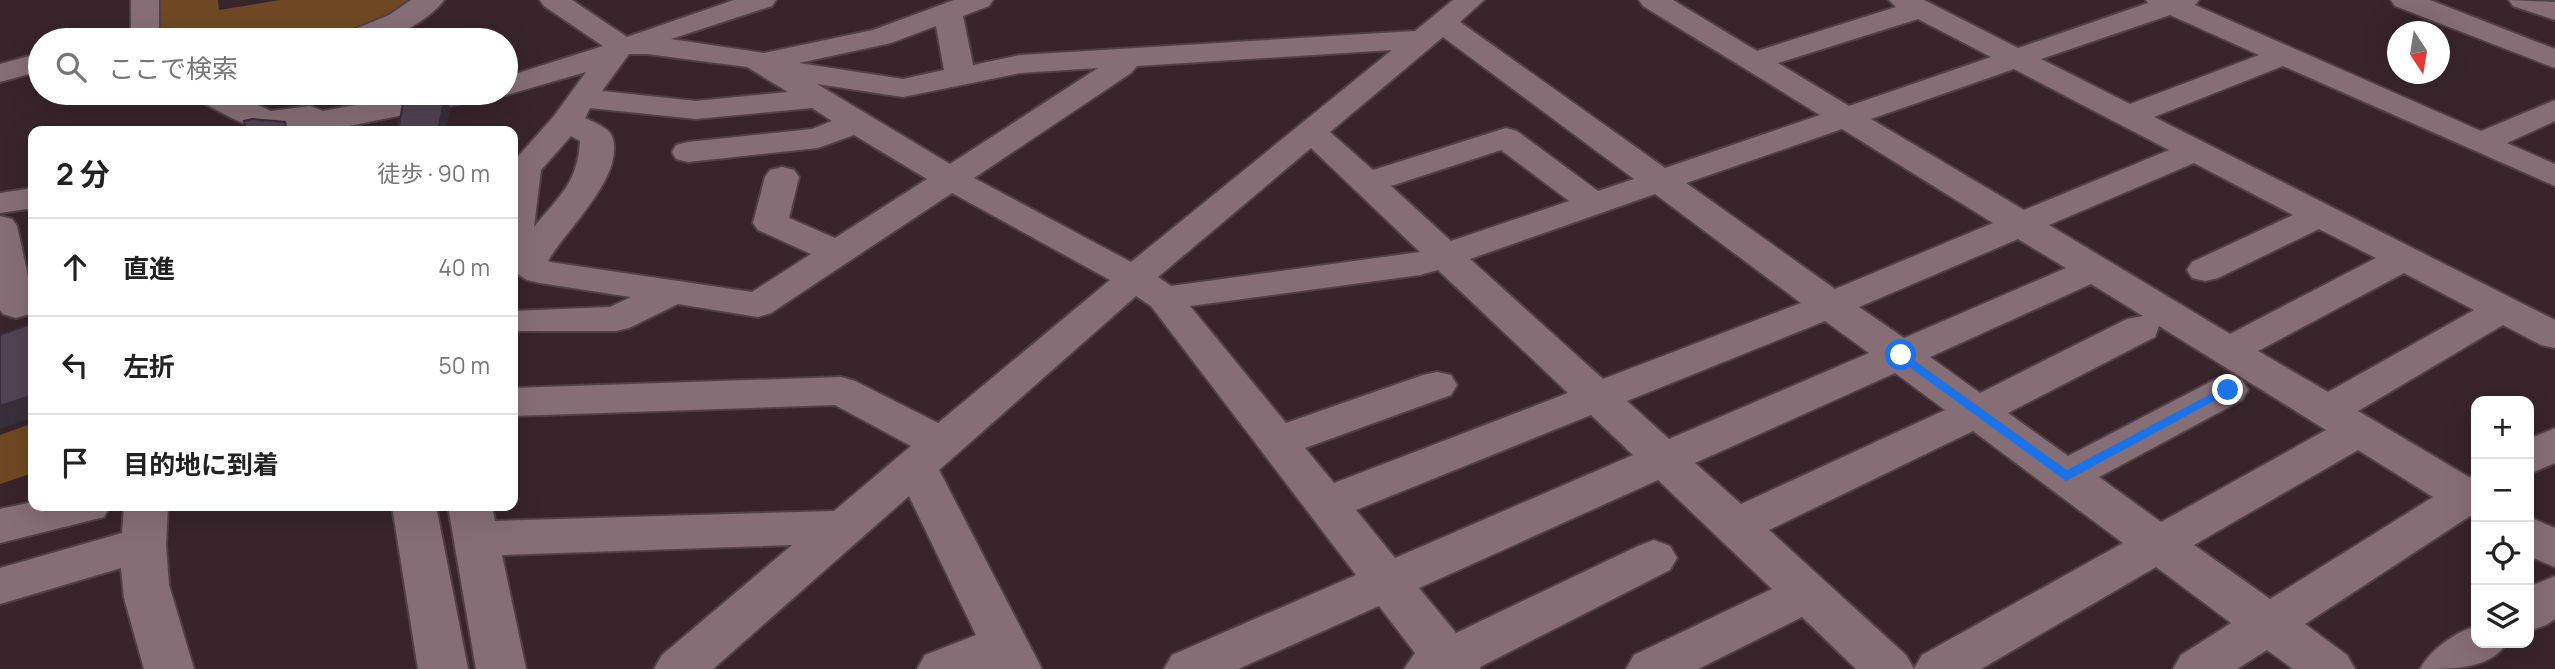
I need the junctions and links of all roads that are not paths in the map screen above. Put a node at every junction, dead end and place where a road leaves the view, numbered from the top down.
1 (145, 0) edge
2 (430, 0) edge
3 (554, 0) edge
4 (762, 0) edge
5 (1653, 0) edge
6 (2405, 0) edge
7 (2523, 0) edge
8 (2172, 2) edge
9 (964, 4) edge
10 (1912, 4) edge
11 (2555, 12) edge
12 (1452, 13) edge
13 (140, 28) edge
14 (382, 28) edge
15 (615, 51) junction
16 (2285, 55) junction
17 (1128, 57) junction
18 (2016, 59) junction
19 (2555, 59) edge
20 (1755, 61) junction
21 (28, 65) edge
22 (770, 65) junction
23 (0, 73) edge
24 (960, 75) junction
25 (518, 82) edge
26 (817, 98) junction
27 (233, 105) edge
28 (384, 105) edge
29 (2555, 109) edge
30 (574, 110) junction
31 (315, 115) edge
32 (2128, 116) junction
33 (1842, 117) junction
34 (856, 123) junction
35 (1311, 131) junction
36 (2481, 143) junction
37 (2194, 150) junction
38 (688, 152) dead end
39 (2555, 176) edge
40 (782, 177) dead end
41 (953, 180) junction
42 (1660, 180) junction
43 (1367, 183) junction
44 (28, 199) edge
45 (0, 203) edge
46 (1594, 204) junction
47 (2320, 215) junction
48 (2022, 225) junction
49 (0, 226) edge
50 (837, 252) junction
51 (1446, 256) junction
52 (2404, 258) junction
53 (524, 260) edge
54 (2095, 269) junction
55 (2204, 270) dead end
56 (1149, 288) junction
57 (671, 293) junction
58 (1831, 305) junction
59 (16, 307) edge
60 (2503, 309) junction
61 (518, 311) edge
62 (518, 328) edge
63 (2141, 328) dead end
64 (2551, 330) edge
65 (1901, 355) junction
66 (2228, 370) junction
67 (1437, 385) dead end
68 (1598, 396) junction
69 (518, 402) edge
70 (1978, 411) junction
71 (2342, 420) junction
72 (1277, 442) junction
73 (2555, 443) edge
74 (928, 454) junction
75 (2534, 456) edge
76 (1665, 460) junction
77 (2066, 476) junction
78 (2471, 496) edge
79 (2471, 498) edge
80 (1326, 504) junction
81 (66, 511) edge
82 (415, 511) edge
83 (473, 522) edge
84 (145, 525) edge
85 (0, 526) edge
86 (1737, 526) junction
87 (843, 527) junction
88 (2534, 537) edge
89 (2159, 543) junction
90 (2555, 550) edge
91 (1654, 558) dead end
92 (1387, 582) junction
93 (0, 586) edge
94 (1808, 593) junction
95 (2555, 594) edge
96 (2534, 608) edge
97 (2270, 625) junction
98 (2476, 648) edge
99 (1011, 657) edge
100 (1444, 666) edge
101 (169, 669) edge
102 (443, 669) edge
103 (501, 669) edge
104 (678, 669) edge
105 (942, 669) edge
106 (1189, 669) edge
107 (1651, 669) edge
108 (1889, 669) edge
109 (1938, 669) edge
110 (2198, 669) edge
111 (2330, 669) edge
112 (2445, 669) edge

1 - 13 street
2 - 14 street
3 - 15 street
4 - 15 street
5 - 20 street
6 - 19 street
7 - 11 street
8 - 16 street
8 - 18 street
9 - 22 street
9 - 24 street
10 - 18 street
10 - 20 street
12 - 17 street
12 - 35 street
12 - 42 street
15 - 22 street
15 - 25 street
15 - 30 street
16 - 32 street
16 - 36 street
17 - 24 street
17 - 41 street
18 - 32 street
18 - 33 street
20 - 33 street
21 - 23 street
22 - 24 street
22 - 26 street
26 - 30 street
26 - 34 street
27 - 31 street
28 - 31 street
29 - 36 street
30 - 53 street
30 - 53 street
32 - 37 street
33 - 42 street
33 - 48 street
34 - 38 street
34 - 41 street
35 - 43 street
35 - 56 street
36 - 39 street
37 - 47 street
37 - 48 street
40 - 50 street
41 - 50 street
41 - 56 street
42 - 46 street
42 - 58 street
43 - 46 street
43 - 51 street
44 - 45 street
46 - 51 street
47 - 52 street
47 - 55 street
48 - 54 street
48 - 58 street
49 - 59 street
50 - 57 street
51 - 56 street
51 - 68 street
52 - 60 street
52 - 66 street
53 - 57 street
53 - 61 street
54 - 65 street
54 - 66 street
56 - 72 street
56 - 74 street
57 - 62 street
58 - 65 street
58 - 68 street
60 - 64 street
60 - 71 street
63 - 70 street
65 - 70 street
65 - 76 street
66 - 71 street
66 - 77 street
67 - 72 street
68 - 76 street
68 - 80 street
69 - 74 street
70 - 77 street
70 - 86 street
71 - 78 street
71 - 89 street
72 - 80 street
73 - 75 street
74 - 87 street
74 - 99 street
76 - 86 street
76 - 92 street
77 - 89 street
79 - 97 street
80 - 92 street
81 - 85 street
82 - 102 street
83 - 87 street
83 - 103 street
84 - 93 street
84 - 101 street
86 - 94 street
87 - 104 street
88 - 90 street
89 - 97 street
89 - 109 street
91 - 100 street
92 - 100 street
92 - 106 street
94 - 107 street
94 - 108 street
95 - 96 street
97 - 110 street
97 - 111 street
98 - 112 street
99 - 105 street

